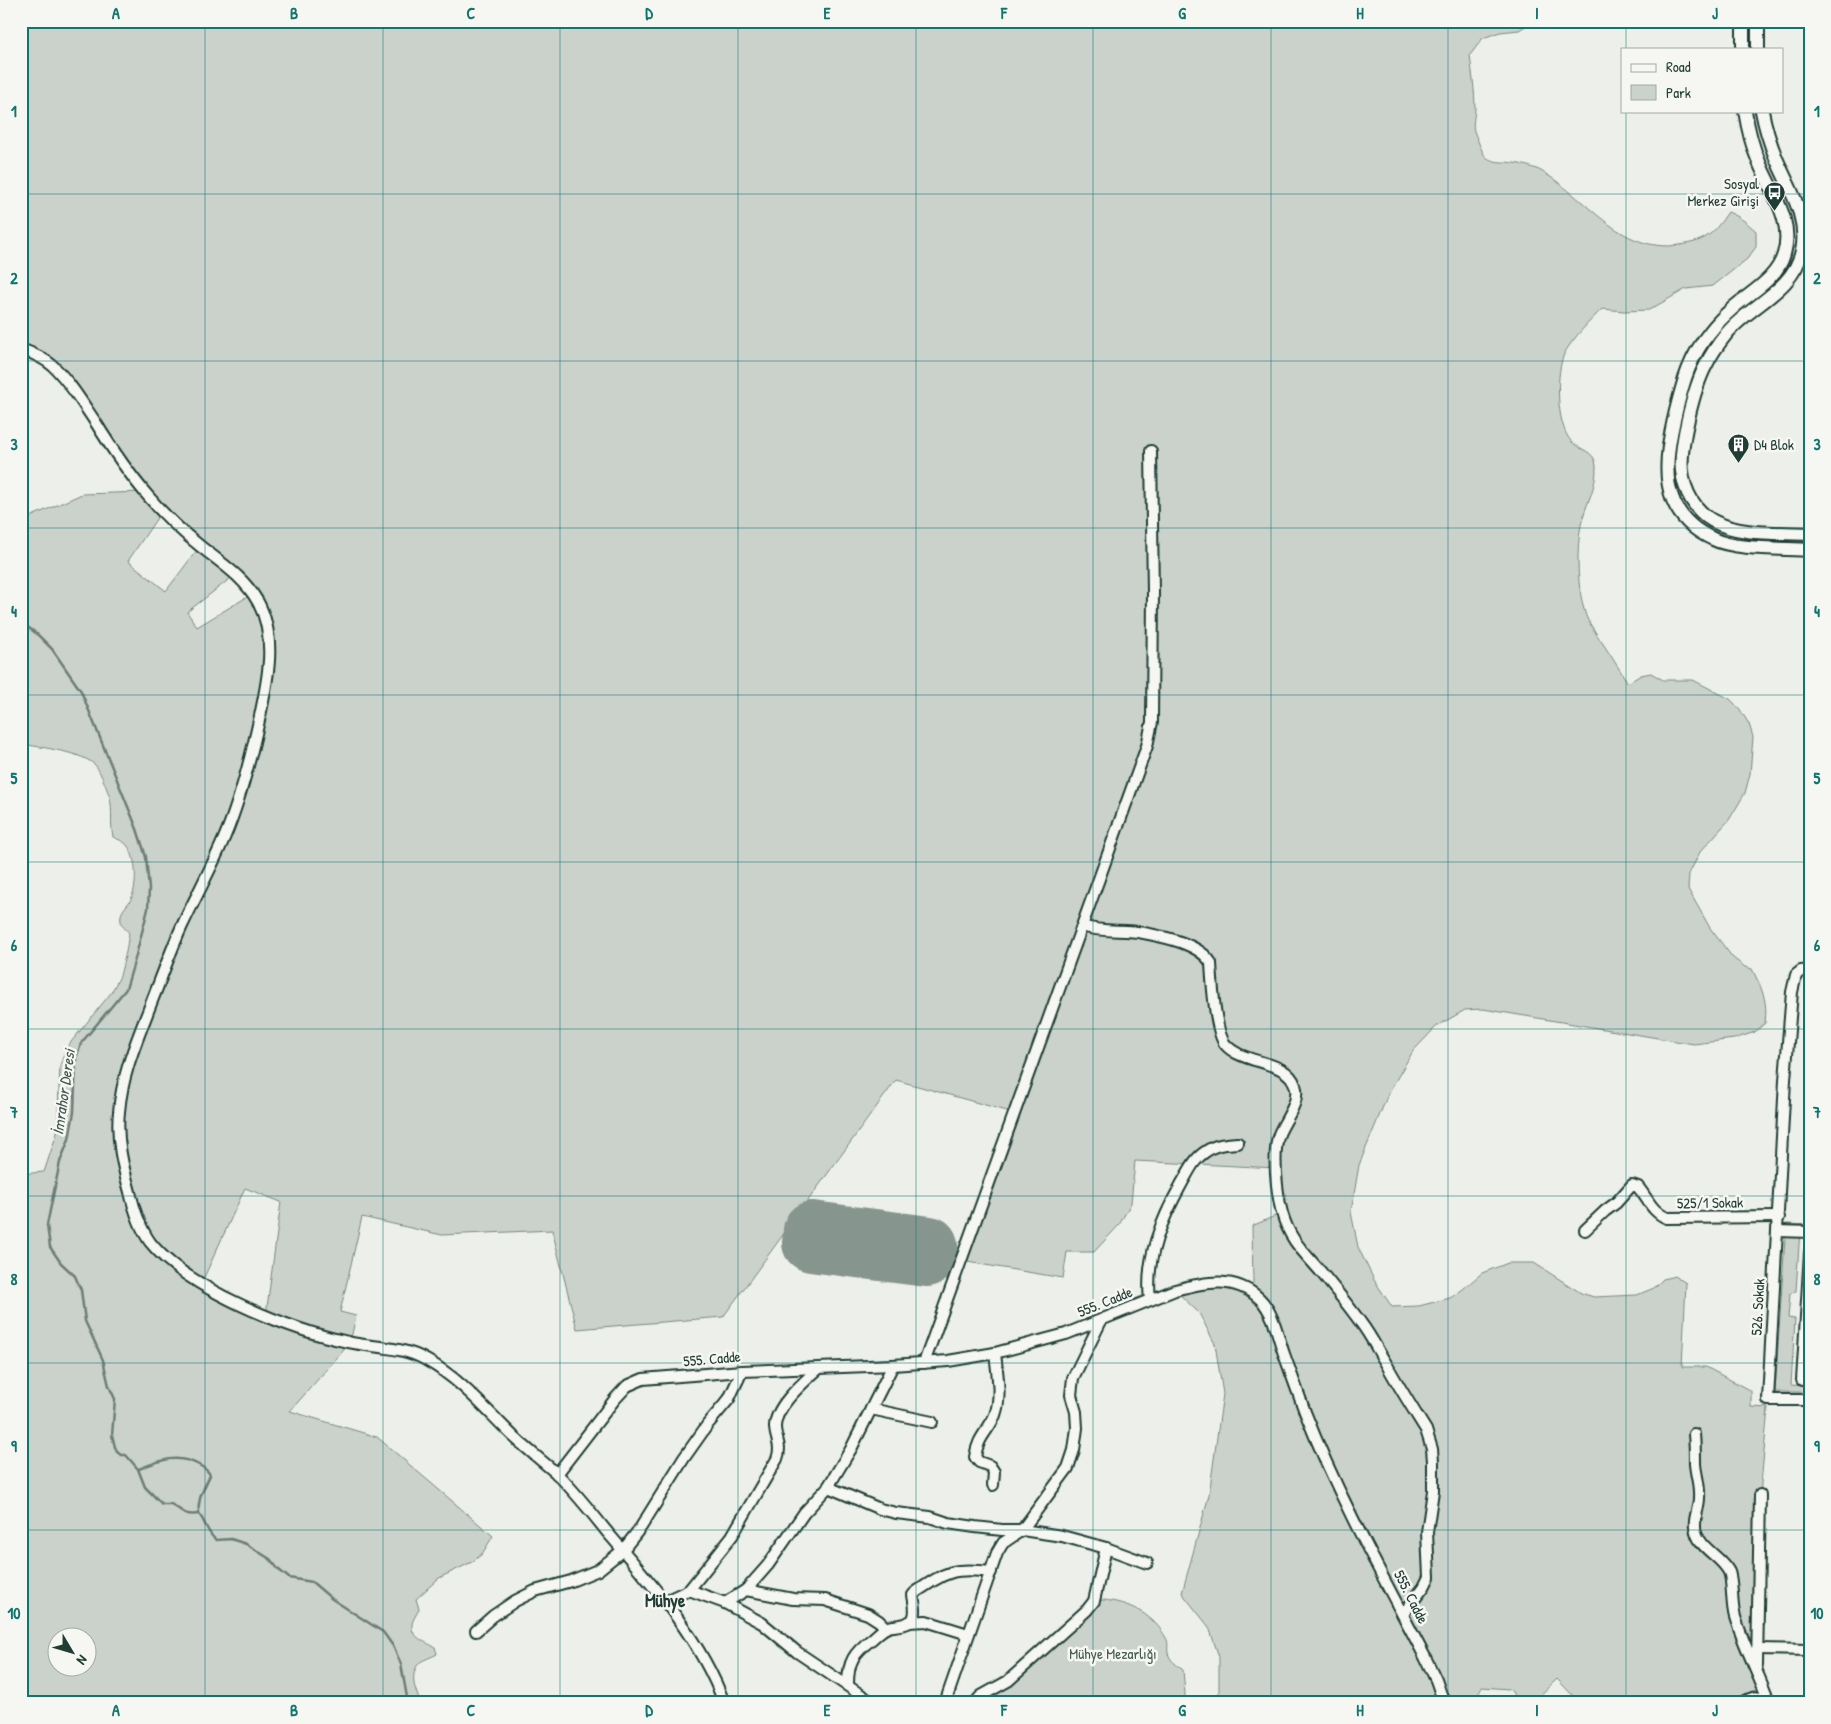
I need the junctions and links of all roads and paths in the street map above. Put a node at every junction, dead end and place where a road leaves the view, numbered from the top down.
1 (1743, 21) edge
2 (1758, 21) edge
3 (1743, 48) edge
4 (1758, 48) edge
5 (1746, 112) edge
6 (1762, 112) edge
7 (1794, 196) junction
8 (1778, 204) junction
9 (21, 349) edge
10 (1151, 451) dead end
11 (1810, 534) edge
12 (1810, 550) edge
13 (1082, 926) junction
14 (1810, 970) edge
15 (1238, 1143) dead end
16 (1779, 1217) junction
17 (1585, 1230) dead end
18 (1778, 1231) junction
19 (1810, 1232) edge
20 (1810, 1252) edge
21 (1150, 1300) junction
22 (1101, 1321) junction
23 (1807, 1342) edge
24 (995, 1353) junction
25 (924, 1363) junction
26 (893, 1365) junction
27 (818, 1369) junction
28 (742, 1371) junction
29 (1802, 1380) dead end
30 (1810, 1400) edge
31 (871, 1409) junction
32 (932, 1422) dead end
33 (1694, 1434) dead end
34 (557, 1474) junction
35 (993, 1485) dead end
36 (828, 1487) junction
37 (1760, 1495) dead end
38 (1022, 1530) junction
39 (1106, 1548) junction
40 (623, 1550) junction
41 (1147, 1563) dead end
42 (991, 1572) junction
43 (689, 1590) junction
44 (746, 1590) junction
45 (665, 1601) junction
46 (725, 1603) junction
47 (1403, 1614) junction
48 (909, 1622) junction
49 (886, 1628) junction
50 (476, 1631) dead end
51 (968, 1634) junction
52 (1757, 1649) junction
53 (1810, 1650) edge
54 (1757, 1669) junction
55 (848, 1684) junction
56 (724, 1703) edge
57 (873, 1703) edge
58 (945, 1703) edge
59 (975, 1703) edge
60 (1444, 1703) edge
61 (1742, 1703) edge
62 (1769, 1703) edge

1 - 3 main road
2 - 4 main road
5 - 8 main road
6 - 7 main road
7 - 8 main road
7 - 11 main road
8 - 12 main road
9 - 34 street
10 - 13 street
13 - 25 street
13 - 47 street
14 - 16 street, 526. Sokak
15 - 21 street
16 - 17 street, 525/1 Sokak
16 - 18 street, 526. Sokak
18 - 19 street
18 - 30 street, 526. Sokak
20 - 23 street
21 - 22 street, 555. Cadde
21 - 47 street, 555. Cadde
22 - 24 street, 555. Cadde
22 - 38 street
23 - 29 street
24 - 25 street, 555. Cadde
24 - 35 street
25 - 26 street, 555. Cadde
26 - 27 street, 555. Cadde
26 - 31 street
27 - 28 street, 555. Cadde
27 - 43 street
28 - 34 street, 555. Cadde
28 - 40 street
31 - 32 street
31 - 36 street
33 - 54 street
34 - 40 street
36 - 38 street
36 - 44 street
37 - 52 street
38 - 39 street
38 - 42 street
39 - 41 street
39 - 59 street
40 - 45 street
40 - 50 street
42 - 48 street
42 - 51 street
43 - 45 street
43 - 46 street
44 - 46 street
44 - 49 street
45 - 56 street
46 - 55 street
47 - 60 street, 555. Cadde
48 - 49 street
48 - 51 street
49 - 55 street
51 - 58 street
52 - 53 street
52 - 54 street
54 - 62 street
55 - 57 street
61 - 62 street

